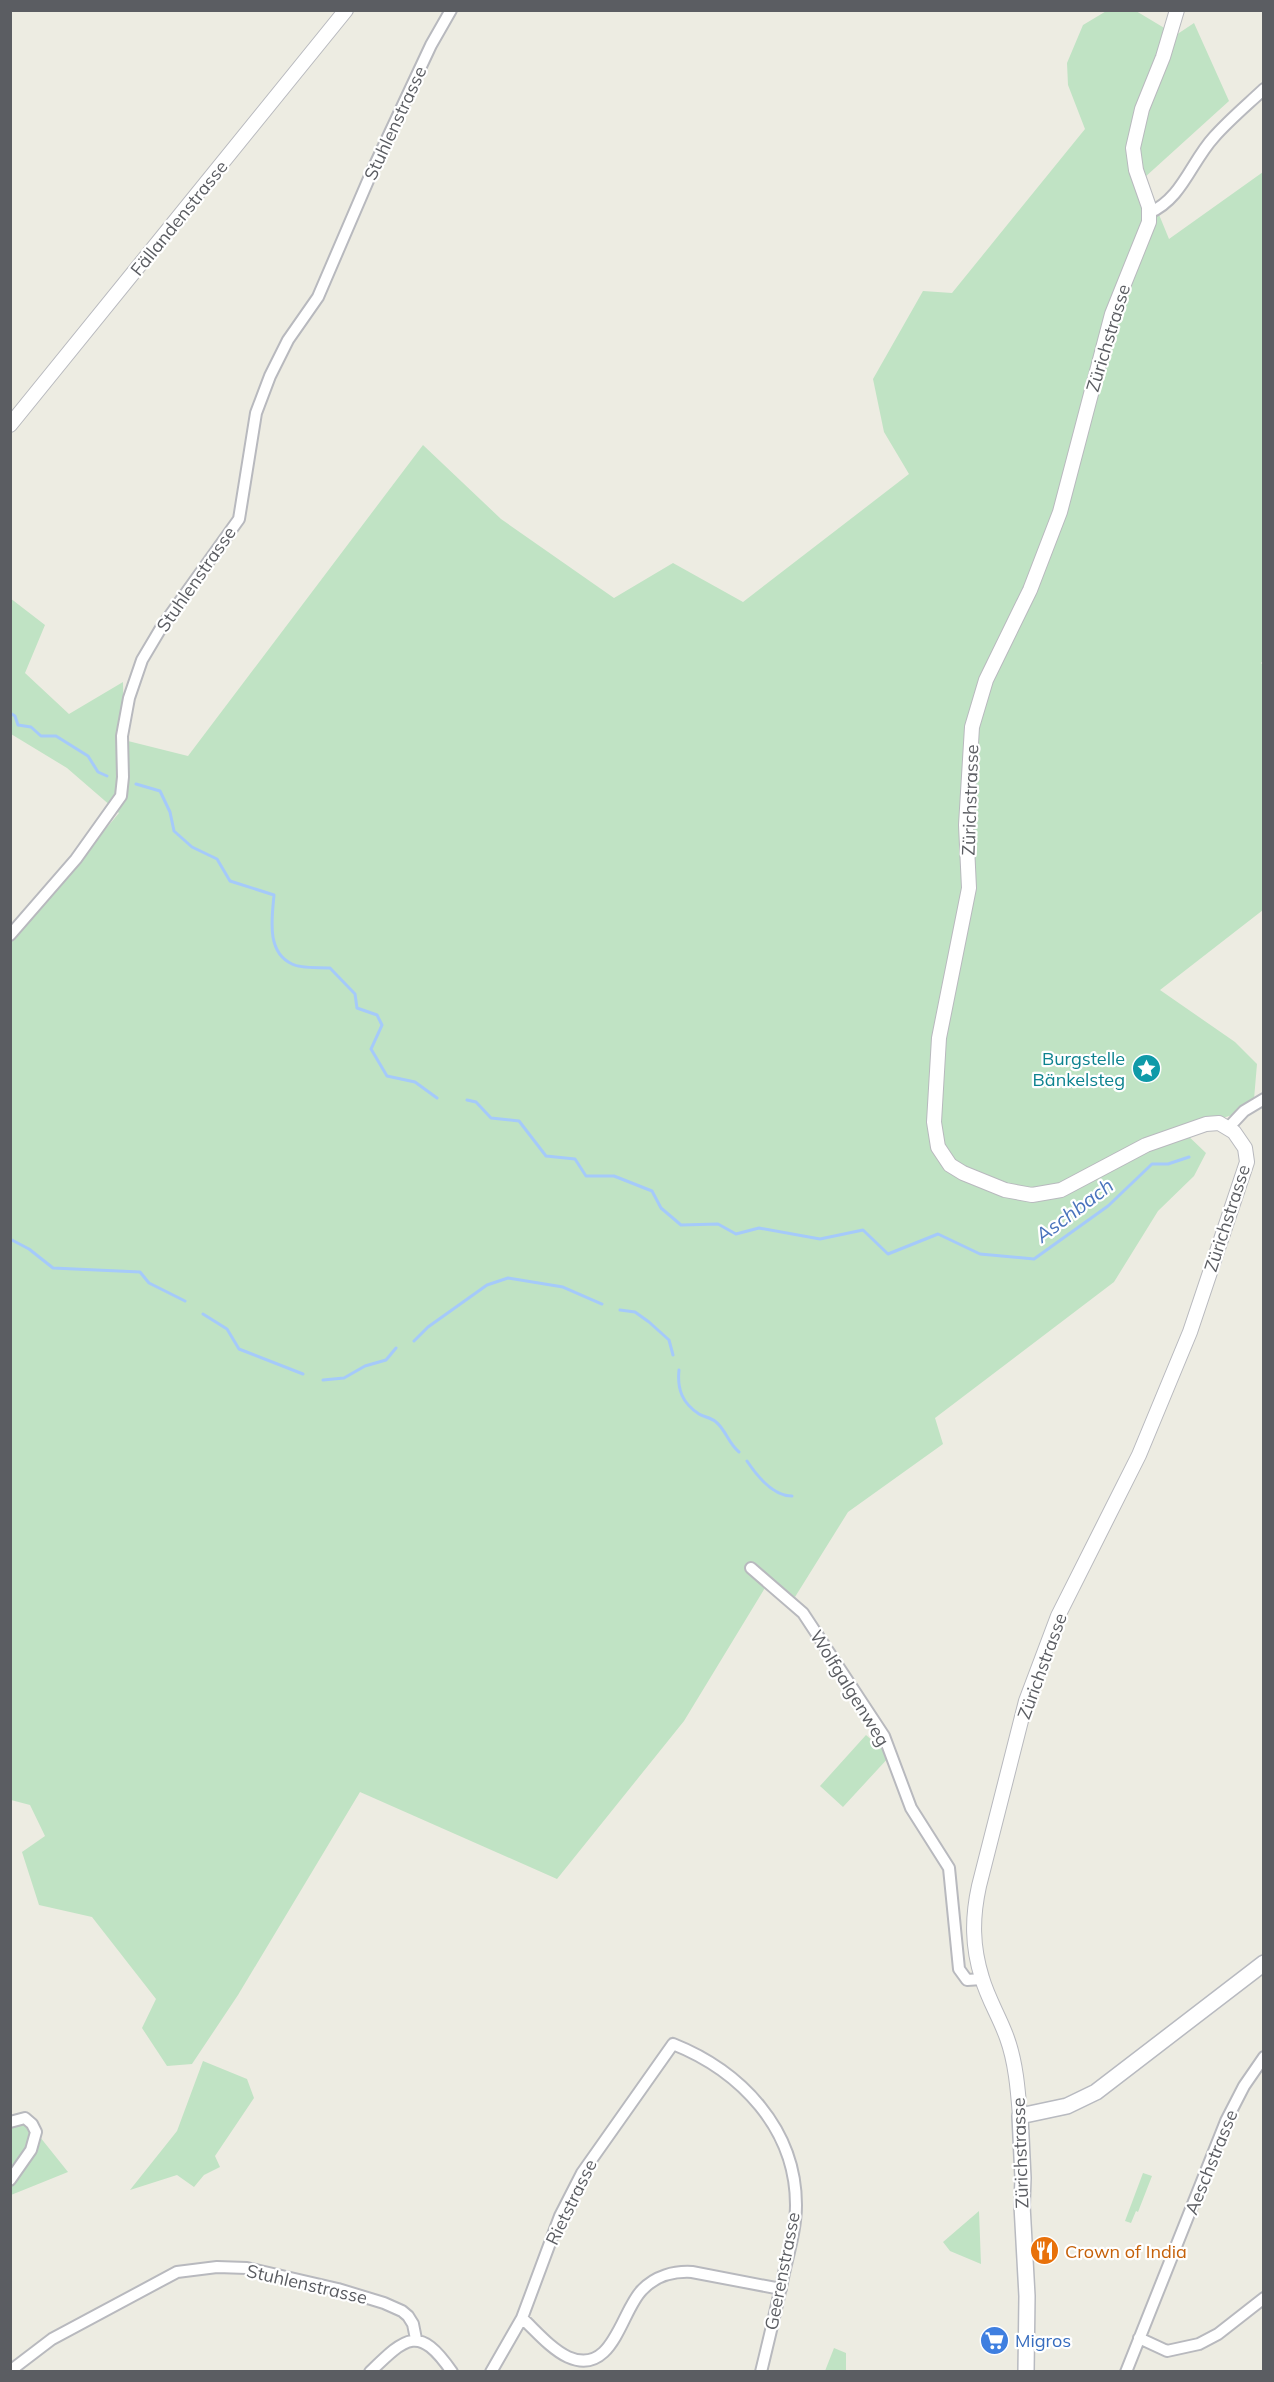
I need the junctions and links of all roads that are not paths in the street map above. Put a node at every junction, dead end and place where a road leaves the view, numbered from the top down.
1 (346, 10) edge
2 (451, 10) edge
3 (1177, 10) edge
4 (1263, 88) edge
5 (1149, 213) junction
6 (10, 425) edge
7 (10, 935) edge
8 (1263, 1099) edge
9 (1229, 1127) junction
10 (751, 1568) dead end
11 (1263, 1963) edge
12 (982, 1979) junction
13 (673, 2044) joint
14 (1263, 2057) edge
15 (1020, 2116) junction
16 (10, 2122) edge
17 (10, 2180) edge
18 (781, 2289) junction
19 (1263, 2298) edge
20 (522, 2318) junction
21 (1139, 2338) junction
22 (416, 2340) junction
23 (10, 2371) edge
24 (370, 2372) edge
25 (452, 2372) edge
26 (491, 2372) edge
27 (761, 2372) edge
28 (1026, 2372) edge
29 (1126, 2372) edge

1 - 6 street, Fällandenstrasse
2 - 7 street, Stuhlenstrasse
3 - 5 street, Zürichstrasse
4 - 5 street
5 - 9 street, Zürichstrasse
8 - 9 street
9 - 12 street, Zürichstrasse
10 - 12 street, Wolfgalgenweg
11 - 15 main road
12 - 15 street, Zürichstrasse
13 - 18 street, Geerenstrasse
13 - 20 street, Rietstrasse
14 - 21 street, Aeschstrasse
15 - 28 main road, Zürichstrasse
16 - 17 street
18 - 20 street
18 - 27 street, Geerenstrasse
19 - 21 street
20 - 26 street, Rietstrasse
21 - 29 street, Aeschstrasse
22 - 23 street, Stuhlenstrasse
22 - 24 street
22 - 25 street

